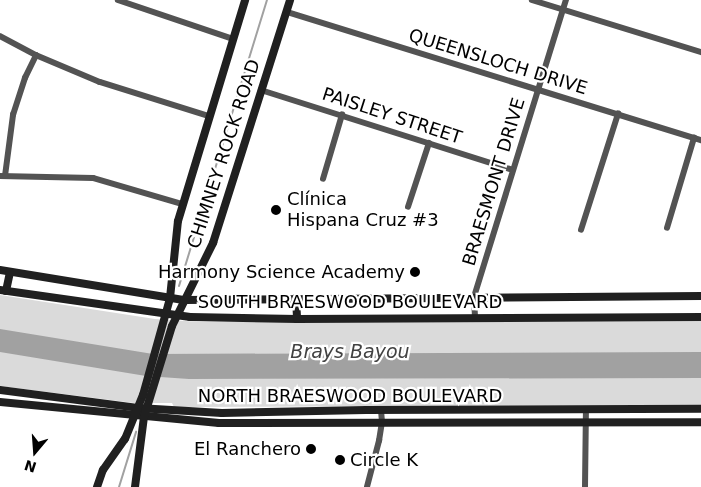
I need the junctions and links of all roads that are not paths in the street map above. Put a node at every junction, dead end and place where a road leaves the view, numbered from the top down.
1 (118, 0) edge
2 (245, 0) edge
3 (290, 0) edge
4 (532, 0) edge
5 (566, 0) edge
6 (563, 10) junction
7 (287, 12) junction
8 (0, 36) edge
9 (233, 39) junction
10 (701, 52) edge
11 (36, 55) junction
12 (261, 90) junction
13 (538, 90) junction
14 (618, 114) junction
15 (342, 115) junction
16 (209, 116) junction
17 (698, 139) edge
18 (429, 143) junction
19 (514, 170) junction
20 (3, 176) edge
21 (323, 179) dead end
22 (182, 204) junction
23 (408, 207) dead end
24 (667, 228) dead end
25 (581, 230) dead end
26 (0, 270) edge
27 (10, 272) junction
28 (3, 291) edge
29 (701, 296) edge
30 (474, 297) junction
31 (170, 298) junction
32 (296, 298) junction
33 (184, 300) junction
34 (165, 314) junction
35 (179, 316) junction
36 (475, 317) junction
37 (701, 317) edge
38 (297, 319) junction
39 (2, 390) edge
40 (1, 402) edge
41 (142, 408) junction
42 (674, 409) junction
43 (701, 409) edge
44 (380, 410) junction
45 (450, 410) junction
46 (518, 410) junction
47 (586, 410) junction
48 (140, 417) junction
49 (382, 422) junction
50 (450, 422) junction
51 (517, 422) junction
52 (586, 422) junction
53 (674, 422) junction
54 (701, 422) edge
55 (97, 487) edge
56 (135, 487) edge
57 (366, 487) edge
58 (585, 487) edge

1 - 9 street
2 - 9 main road, CHIMNEY ROCK ROAD
3 - 7 main road, CHIMNEY ROCK ROAD
4 - 6 street
5 - 6 street, BRAESMONT DRIVE
6 - 10 street
6 - 13 street, BRAESMONT DRIVE
7 - 12 main road, CHIMNEY ROCK ROAD
7 - 13 street, QUEENSLOCH DRIVE
8 - 11 street
9 - 16 main road, CHIMNEY ROCK ROAD
11 - 16 street
11 - 20 street
12 - 15 street, PAISLEY STREET
12 - 33 main road, CHIMNEY ROCK ROAD
13 - 14 street, QUEENSLOCH DRIVE
13 - 19 street, BRAESMONT DRIVE
14 - 17 street, QUEENSLOCH DRIVE
14 - 25 street
15 - 18 street, PAISLEY STREET
15 - 21 street
16 - 22 main road, CHIMNEY ROCK ROAD
17 - 24 street
18 - 19 street, PAISLEY STREET
18 - 23 street
19 - 30 street, BRAESMONT DRIVE
20 - 22 street
22 - 31 main road, CHIMNEY ROCK ROAD
26 - 27 main road
27 - 28 main road
27 - 31 main road
28 - 34 main road, SOUTH BRAESWOOD BOULEVARD
29 - 30 main road, SOUTH BRAESWOOD BOULEVARD
30 - 32 main road, SOUTH BRAESWOOD BOULEVARD
30 - 36 street, BRAESMONT DRIVE
31 - 33 main road, SOUTH BRAESWOOD BOULEVARD
31 - 34 main road, CHIMNEY ROCK ROAD
32 - 33 main road, SOUTH BRAESWOOD BOULEVARD
32 - 38 main road
33 - 35 main road, CHIMNEY ROCK ROAD
34 - 35 main road, SOUTH BRAESWOOD BOULEVARD
34 - 41 main road, CHIMNEY ROCK ROAD
35 - 38 main road, SOUTH BRAESWOOD BOULEVARD
35 - 41 main road, CHIMNEY ROCK ROAD
36 - 37 main road, SOUTH BRAESWOOD BOULEVARD
36 - 38 main road, SOUTH BRAESWOOD BOULEVARD
39 - 40 main road
39 - 41 main road, NORTH BRAESWOOD BOULEVARD
40 - 48 main road, NORTH BRAESWOOD BOULEVARD
41 - 44 main road, NORTH BRAESWOOD BOULEVARD
41 - 48 main road, CHIMNEY ROCK ROAD
42 - 43 main road, NORTH BRAESWOOD BOULEVARD
42 - 47 main road, NORTH BRAESWOOD BOULEVARD
42 - 53 main road
44 - 45 main road, NORTH BRAESWOOD BOULEVARD
44 - 49 street
45 - 46 main road, NORTH BRAESWOOD BOULEVARD
45 - 50 main road
46 - 47 main road, NORTH BRAESWOOD BOULEVARD
46 - 51 main road
47 - 52 street
48 - 49 main road, NORTH BRAESWOOD BOULEVARD
48 - 55 main road, CHIMNEY ROCK ROAD
48 - 56 main road, CHIMNEY ROCK ROAD
49 - 50 main road, NORTH BRAESWOOD BOULEVARD
49 - 57 street
50 - 51 main road, NORTH BRAESWOOD BOULEVARD
51 - 52 main road, NORTH BRAESWOOD BOULEVARD
52 - 53 main road, NORTH BRAESWOOD BOULEVARD
52 - 58 street
53 - 54 main road, NORTH BRAESWOOD BOULEVARD

